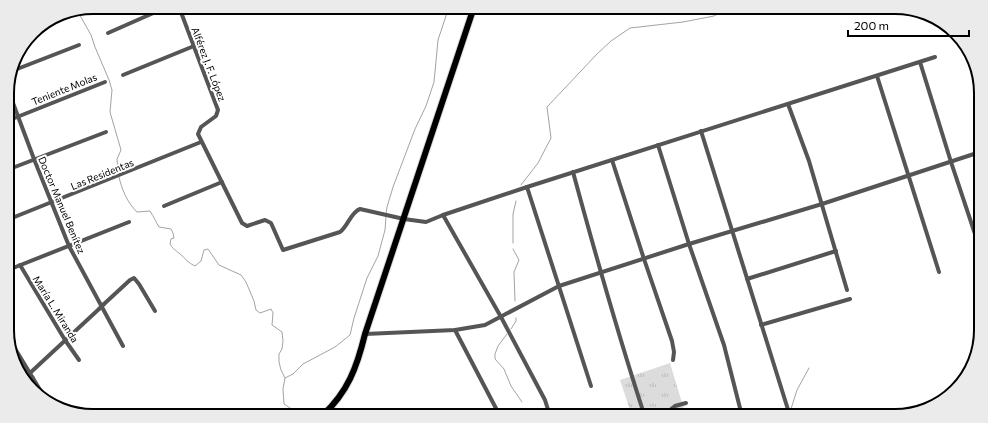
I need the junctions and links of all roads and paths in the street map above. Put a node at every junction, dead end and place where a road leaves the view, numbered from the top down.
1 (152, 14) edge
2 (182, 14) edge
3 (472, 14) edge
4 (108, 34) dead end
5 (79, 45) dead end
6 (194, 46) junction
7 (935, 57) dead end
8 (920, 62) junction
9 (18, 69) edge
10 (123, 75) dead end
11 (877, 76) junction
12 (105, 82) dead end
13 (788, 104) junction
14 (14, 105) edge
15 (18, 116) junction
16 (14, 118) edge
17 (701, 131) junction
18 (106, 132) dead end
19 (201, 142) junction
20 (658, 145) junction
21 (974, 154) edge
22 (34, 159) junction
23 (612, 160) junction
24 (951, 162) junction
25 (14, 167) edge
26 (573, 172) junction
27 (908, 175) junction
28 (222, 182) junction
29 (526, 187) junction
30 (52, 203) junction
31 (822, 204) junction
32 (164, 206) dead end
33 (443, 215) junction
34 (14, 218) edge
35 (404, 219) junction
36 (129, 222) dead end
37 (732, 231) junction
38 (974, 231) edge
39 (689, 244) junction
40 (69, 246) junction
41 (836, 251) junction
42 (644, 259) junction
43 (20, 265) junction
44 (14, 268) edge
45 (600, 272) junction
46 (939, 272) dead end
47 (747, 279) junction
48 (559, 286) junction
49 (847, 290) dead end
50 (850, 299) dead end
51 (154, 311) dead end
52 (501, 317) junction
53 (761, 325) junction
54 (455, 330) junction
55 (366, 334) junction
56 (65, 340) junction
57 (123, 346) dead end
58 (18, 354) edge
59 (79, 360) dead end
60 (673, 360) dead end
61 (30, 373) junction
62 (33, 378) joint
63 (591, 386) dead end
64 (39, 387) edge
65 (686, 403) dead end
66 (329, 409) edge
67 (496, 409) edge
68 (548, 409) edge
69 (643, 409) edge
70 (671, 409) edge
71 (740, 409) edge
72 (788, 409) edge

1 - 4 street
2 - 6 street, Alférez J. F. López
3 - 35 main road
5 - 9 street
6 - 10 street
6 - 19 street, Alférez J. F. López
7 - 8 street
8 - 11 street
8 - 24 street
11 - 13 street
11 - 27 street
12 - 15 street, Teniente Molas
13 - 17 street
13 - 31 street
14 - 15 street, Doctor Manuel Benítez
15 - 16 street, Teniente Molas
15 - 22 street, Doctor Manuel Benítez
17 - 20 street
17 - 37 street
18 - 22 street
19 - 28 street
19 - 30 street, Las Residentas
20 - 23 street
20 - 39 street
21 - 24 street
22 - 25 street
22 - 30 street, Doctor Manuel Benítez
23 - 26 street
23 - 42 street
24 - 27 street
24 - 38 street
26 - 29 street
26 - 45 street
27 - 31 street
27 - 46 street
28 - 32 street
28 - 35 street
29 - 33 street
29 - 48 street
30 - 34 street, Las Residentas
30 - 40 street, Doctor Manuel Benítez
31 - 37 street
31 - 41 street
33 - 35 street
33 - 52 street
35 - 55 main road
36 - 40 street
37 - 39 street
37 - 47 street
39 - 42 street
39 - 71 street
40 - 43 street
40 - 57 street, Doctor Manuel Benítez
41 - 47 street
41 - 49 street
42 - 45 street
42 - 60 street
43 - 44 street
43 - 56 street, María L. Miranda
45 - 48 street
45 - 69 street
47 - 53 street
48 - 52 street
48 - 63 street
50 - 53 street
51 - 56 street, bridge
52 - 54 street
52 - 68 street
53 - 72 street
54 - 55 street
54 - 67 street
55 - 66 main road
56 - 59 street, María L. Miranda
56 - 61 street
58 - 61 street
61 - 62 street
62 - 64 street
65 - 70 street

